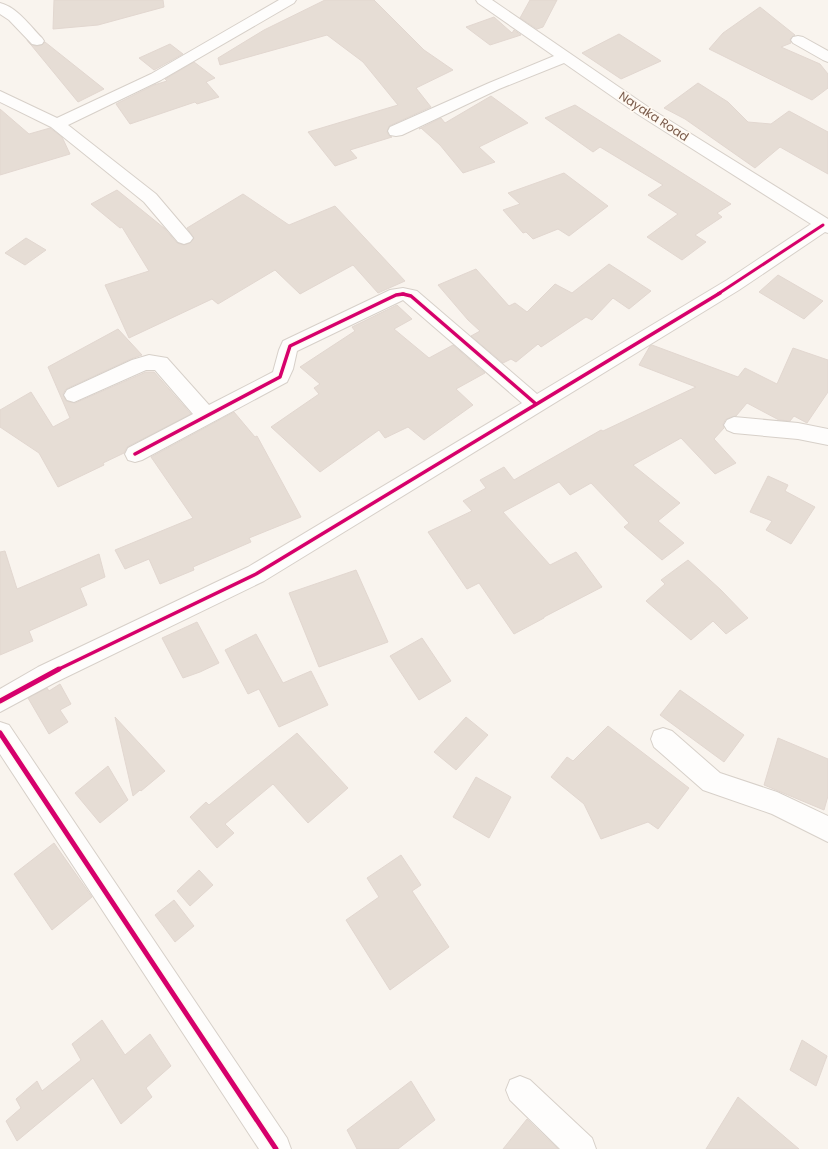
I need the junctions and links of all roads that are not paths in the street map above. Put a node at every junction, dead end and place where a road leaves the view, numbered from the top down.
1 (289, 0) edge
2 (483, 0) edge
3 (0, 8) edge
4 (798, 40) dead end
5 (37, 41) dead end
6 (566, 57) junction
7 (828, 57) edge
8 (0, 96) edge
9 (58, 124) junction
10 (396, 130) dead end
11 (826, 226) edge
12 (184, 238) dead end
13 (74, 395) dead end
14 (536, 404) junction
15 (208, 416) junction
16 (734, 425) dead end
17 (828, 437) edge
18 (135, 454) dead end
19 (0, 701) edge
20 (0, 733) edge
21 (663, 739) dead end
22 (828, 828) edge
23 (520, 1090) dead end
24 (276, 1149) edge
25 (582, 1149) edge

1 - 9 street
2 - 6 street, Nayaka Road
3 - 5 street
4 - 7 street
6 - 10 street
6 - 11 street, Nayaka Road
8 - 9 street
9 - 12 street
11 - 14 street
13 - 15 street
14 - 15 street
14 - 19 street
15 - 18 street
16 - 17 street
20 - 24 street
21 - 22 street
23 - 25 street

